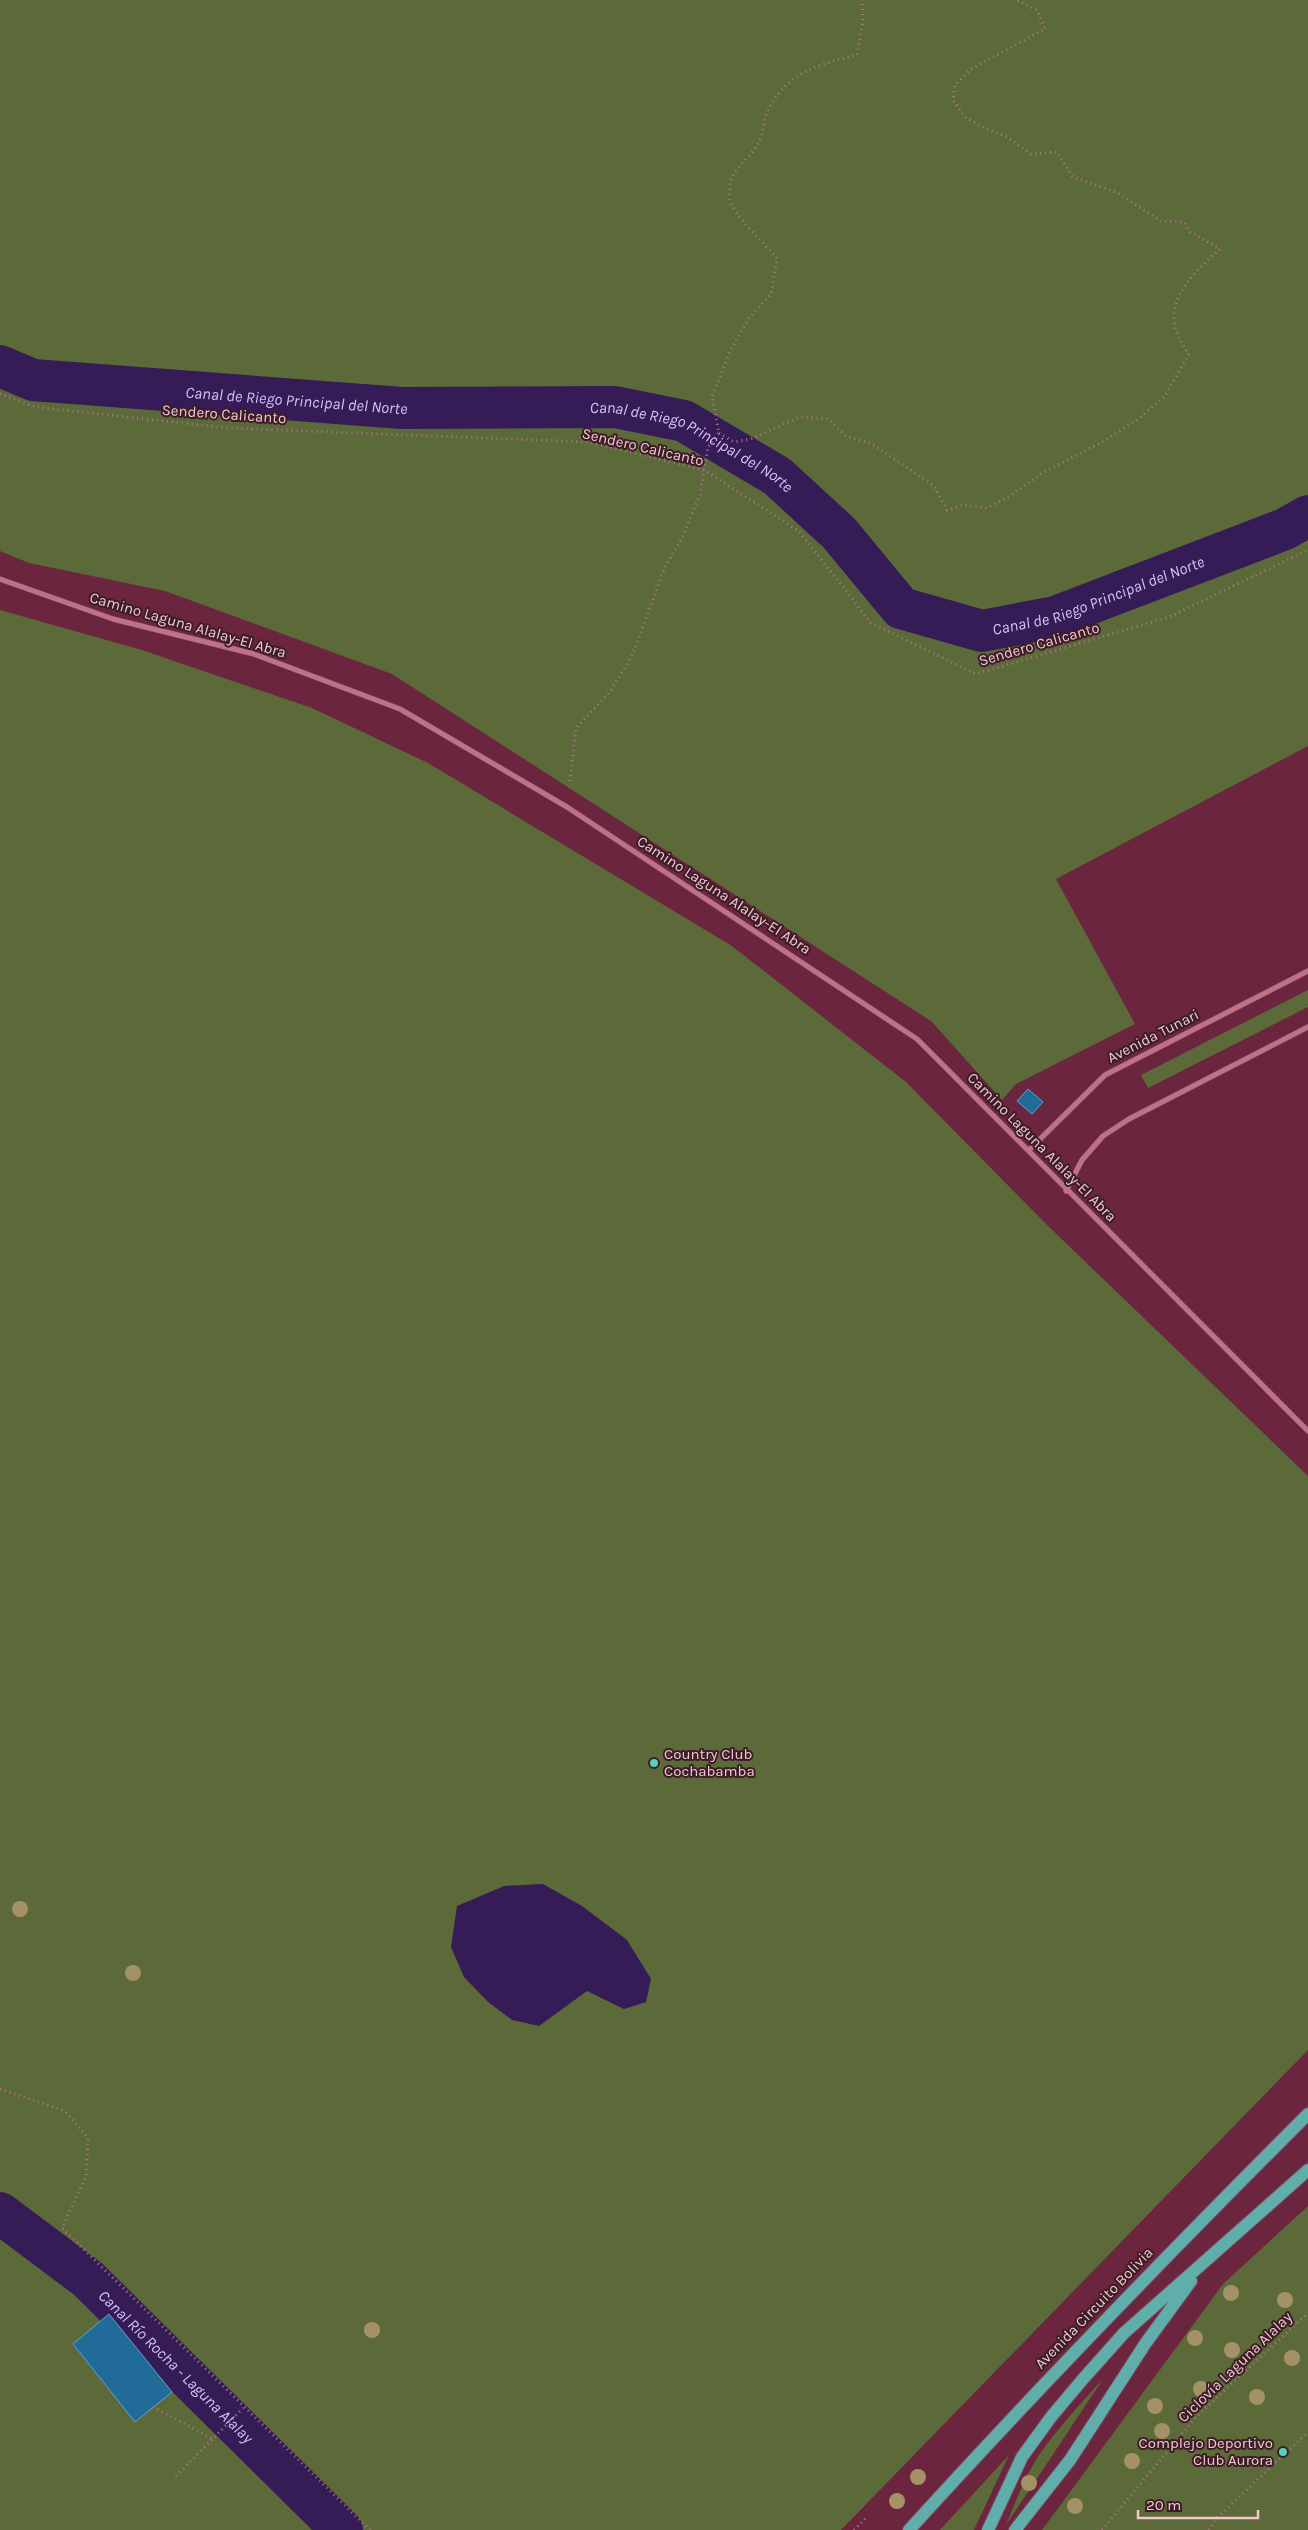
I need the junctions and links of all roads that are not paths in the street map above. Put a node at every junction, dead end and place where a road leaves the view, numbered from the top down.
1 (0, 579) edge
2 (1308, 971) edge
3 (1308, 1027) edge
4 (1029, 1150) junction
5 (1066, 1191) junction
6 (1308, 1431) edge
7 (1308, 2114) edge
8 (1308, 2170) edge
9 (1205, 2263) junction
10 (909, 2530) edge
11 (988, 2530) edge
12 (1015, 2530) edge

1 - 4 street, Camino Laguna Alalay-El Abra
2 - 4 street, Avenida Tunari
3 - 5 street
4 - 5 street, Camino Laguna Alalay-El Abra
5 - 6 street, Camino Laguna Alalay-El Abra
7 - 10 main road, Avenida Circuito Bolivia
8 - 9 main road
9 - 11 main road
9 - 12 main road

